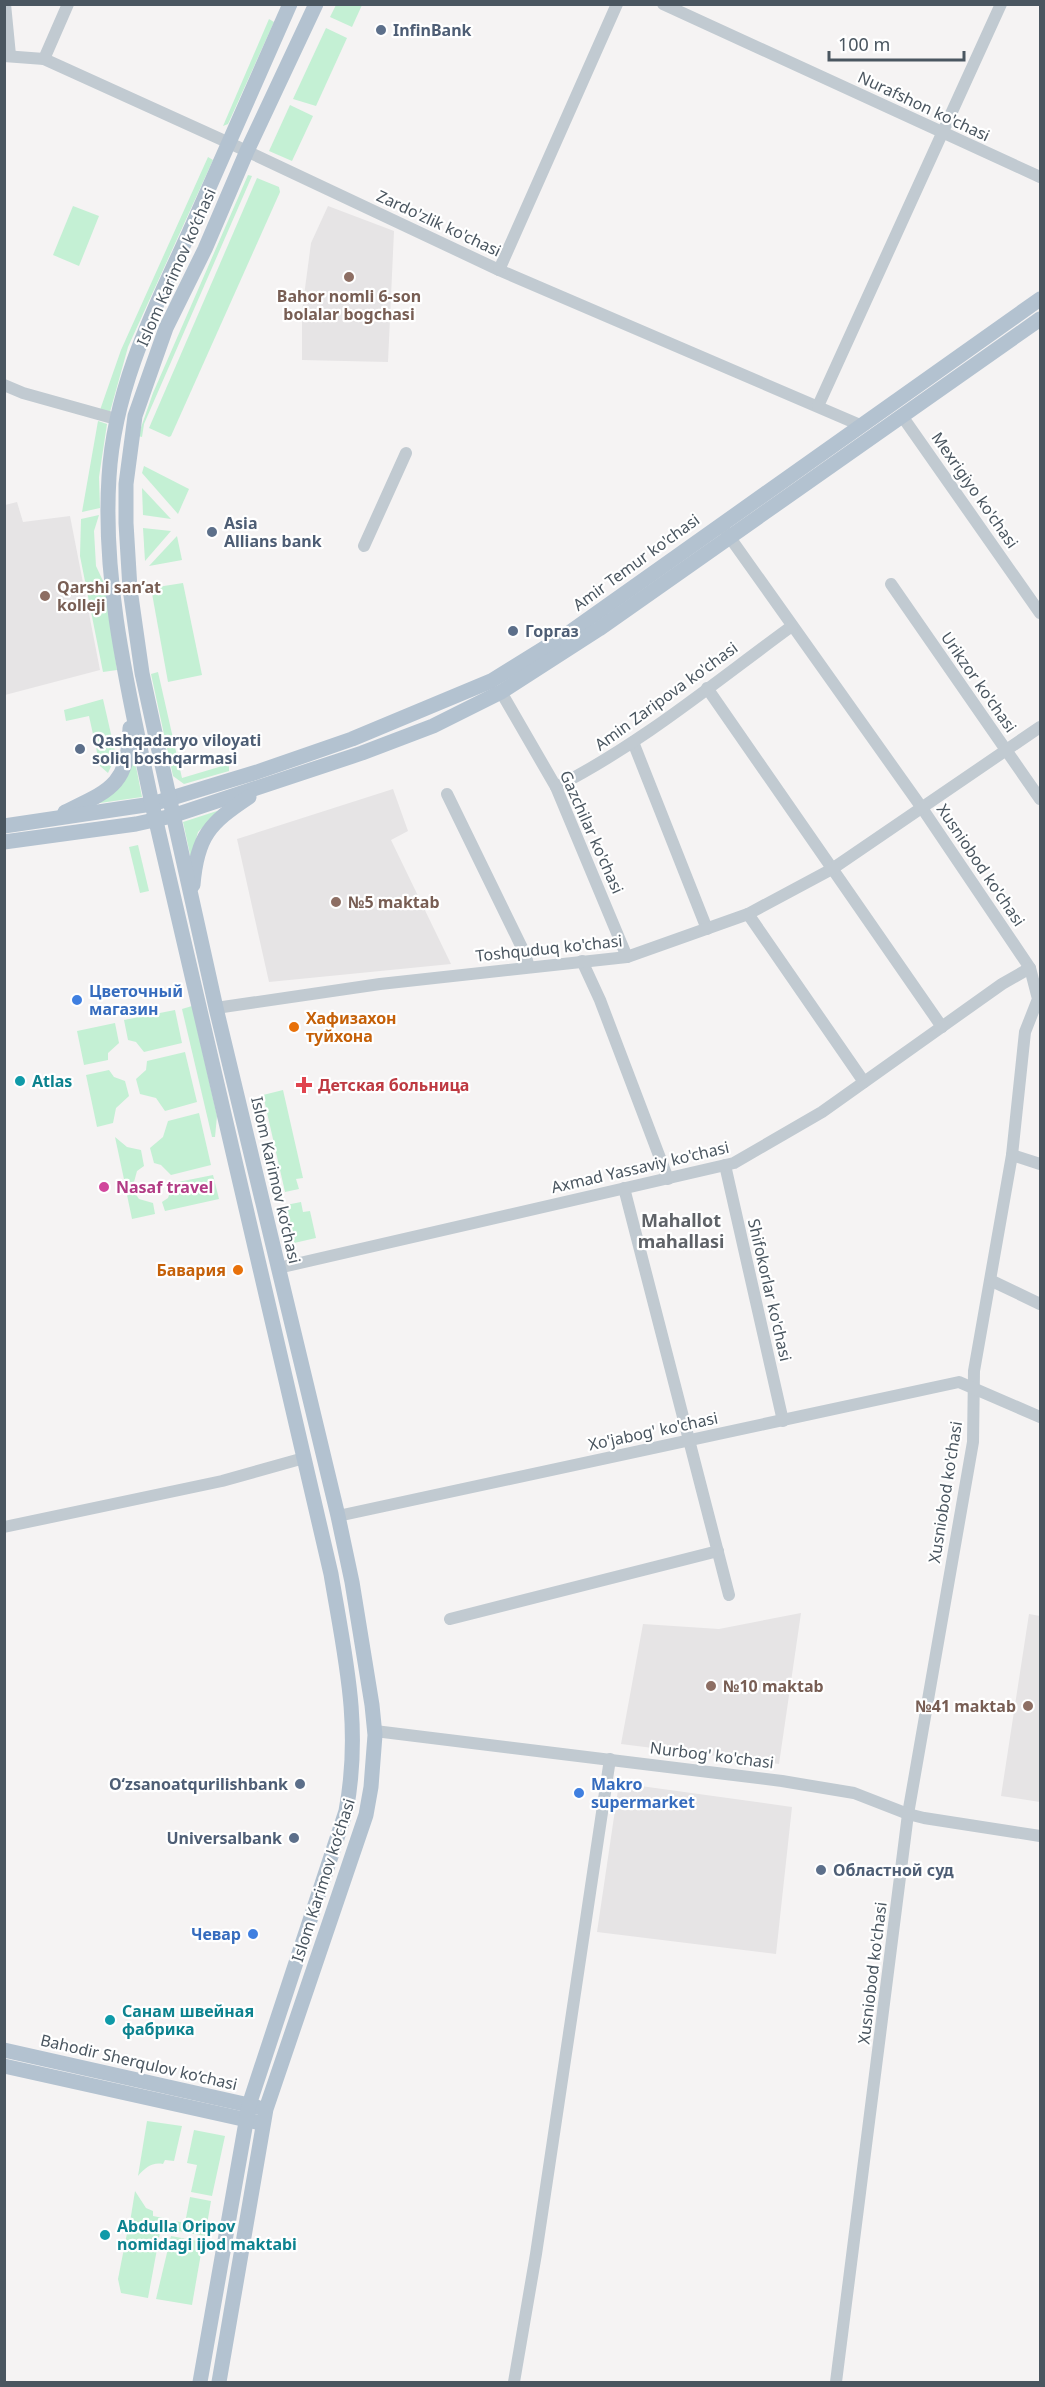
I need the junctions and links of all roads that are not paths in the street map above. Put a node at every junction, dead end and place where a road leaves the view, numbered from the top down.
1 (4, 4) edge
2 (68, 4) edge
3 (290, 4) edge
4 (316, 4) edge
5 (617, 4) edge
6 (663, 4) edge
7 (1001, 4) edge
8 (8, 56) edge
9 (44, 59) junction
10 (943, 133) junction
11 (229, 142) junction
12 (247, 151) junction
13 (1041, 177) edge
14 (499, 270) junction
15 (1041, 299) edge
16 (1041, 319) edge
17 (4, 385) edge
18 (818, 406) junction
19 (902, 416) junction
20 (116, 419) junction
21 (860, 424) junction
22 (406, 453) dead end
23 (724, 530) junction
24 (364, 546) dead end
25 (891, 584) dead end
26 (1041, 613) edge
27 (792, 626) junction
28 (707, 688) junction
29 (501, 692) junction
30 (130, 701) junction
31 (1041, 727) edge
32 (633, 742) junction
33 (1006, 750) junction
34 (266, 786) junction
35 (556, 787) junction
36 (447, 794) dead end
37 (1041, 799) edge
38 (169, 800) junction
39 (152, 804) junction
40 (922, 808) junction
41 (172, 816) junction
42 (49, 820) junction
43 (156, 820) junction
44 (4, 826) edge
45 (4, 842) edge
46 (832, 869) junction
47 (192, 897) junction
48 (748, 914) junction
49 (707, 928) junction
50 (627, 957) junction
51 (582, 961) junction
52 (529, 967) junction
53 (1030, 968) junction
54 (1039, 998) edge
55 (216, 1008) junction
56 (942, 1027) junction
57 (864, 1082) junction
58 (1012, 1155) junction
59 (1041, 1164) edge
60 (724, 1165) junction
61 (668, 1179) junction
62 (624, 1188) junction
63 (278, 1268) junction
64 (992, 1281) junction
65 (1041, 1304) edge
66 (974, 1388) junction
67 (1041, 1417) edge
68 (783, 1421) junction
69 (689, 1440) junction
70 (304, 1458) junction
71 (338, 1516) junction
72 (4, 1527) edge
73 (718, 1551) junction
74 (350, 1570) junction
75 (331, 1574) junction
76 (729, 1595) dead end
77 (450, 1619) dead end
78 (375, 1731) junction
79 (610, 1759) junction
80 (908, 1814) junction
81 (1041, 1836) edge
82 (4, 2050) edge
83 (4, 2066) edge
84 (248, 2112) junction
85 (264, 2116) junction
86 (200, 2382) edge
87 (219, 2382) edge
88 (514, 2382) edge
89 (836, 2382) edge

1 - 8 street
2 - 9 street
3 - 11 main road, Islom Karimov ko‘chasi
4 - 12 main road, Islom Karimov ko‘chasi
5 - 14 street
6 - 10 street, Nurafshon ko'chasi
7 - 10 street
8 - 9 street, Zardo'zlik ko'chasi
9 - 11 street, Zardo'zlik ko'chasi
10 - 13 street, Nurafshon ko'chasi
10 - 18 street
11 - 12 street, Zardo'zlik ko'chasi
11 - 20 main road, Islom Karimov ko‘chasi
12 - 14 street, Zardo'zlik ko'chasi
12 - 38 main road, Islom Karimov ko‘chasi
14 - 18 street, Zardo'zlik ko'chasi
15 - 21 main road, Amir Temur ko'chasi
16 - 19 main road, Amir Temur ko'chasi
17 - 20 street
18 - 21 street, Zardo'zlik ko'chasi
19 - 23 main road, Amir Temur ko'chasi
19 - 26 street, Mexrigiyo ko'chasi
20 - 30 main road, Islom Karimov ko‘chasi
21 - 23 main road, Amir Temur ko'chasi
22 - 24 street
23 - 27 street, Xusniobod ko'chasi
23 - 29 main road, Amir Temur ko'chasi
23 - 38 main road, Amir Temur ko'chasi
25 - 33 street, Urikzor ko'chasi
27 - 28 street, Amin Zaripova ko'chasi
27 - 40 street, Xusniobod ko'chasi
28 - 32 street, Amin Zaripova ko'chasi
28 - 46 street
29 - 34 main road, Amir Temur ko'chasi
29 - 35 street, Gazchilar ko'chasi
30 - 39 main road, Islom Karimov ko‘chasi
30 - 42 main road
31 - 33 street, Toshquduq ko'chasi
32 - 35 street, Amin Zaripova ko'chasi
32 - 49 street
33 - 37 street, Urikzor ko'chasi
33 - 40 street, Toshquduq ko'chasi
34 - 41 main road, Amir Temur ko'chasi
34 - 47 main road
35 - 50 street, Gazchilar ko'chasi
36 - 52 street
38 - 39 main road, Amir Temur ko'chasi
38 - 41 main road, Islom Karimov ko‘chasi
39 - 42 main road, Amir Temur ko'chasi
39 - 43 main road, Islom Karimov ko‘chasi
40 - 46 street, Toshquduq ko'chasi
40 - 53 street, Xusniobod ko'chasi
41 - 43 main road, Amir Temur ko'chasi
41 - 47 main road, Islom Karimov ko‘chasi
42 - 44 main road, Amir Temur ko'chasi
43 - 45 main road, Amir Temur ko'chasi
43 - 70 main road, Islom Karimov ko‘chasi
46 - 48 street, Toshquduq ko'chasi
46 - 56 street
47 - 55 main road, Islom Karimov ko‘chasi
48 - 49 street, Toshquduq ko'chasi
48 - 57 street
49 - 50 street, Toshquduq ko'chasi
50 - 51 street, Toshquduq ko'chasi
51 - 52 street, Toshquduq ko'chasi
51 - 61 street
52 - 55 street, Toshquduq ko'chasi
53 - 54 street, Xusniobod ko'chasi
53 - 56 street, Axmad Yassaviy ko'chasi
54 - 58 street, Xusniobod ko'chasi
55 - 63 main road, Islom Karimov ko‘chasi
56 - 57 street, Axmad Yassaviy ko'chasi
57 - 60 street, Axmad Yassaviy ko'chasi
58 - 59 street
58 - 64 street, Xusniobod ko'chasi
60 - 61 street, Axmad Yassaviy ko'chasi
60 - 68 street, Shifokorlar ko'chasi
61 - 62 street, Axmad Yassaviy ko'chasi
62 - 63 street, Axmad Yassaviy ko'chasi
62 - 69 street
63 - 71 main road, Islom Karimov ko‘chasi
64 - 65 street
64 - 66 street, Xusniobod ko'chasi
66 - 67 street, Xo'jabog' ko'chasi
66 - 68 street, Xo'jabog' ko'chasi
66 - 80 street, Xusniobod ko'chasi
68 - 69 street, Xo'jabog' ko'chasi
69 - 71 street, Xo'jabog' ko'chasi
69 - 73 street
70 - 72 street
70 - 75 main road, Islom Karimov ko‘chasi
71 - 74 main road, Islom Karimov ko‘chasi
73 - 76 street
73 - 77 street
74 - 75 main road
74 - 78 main road, Islom Karimov ko‘chasi
75 - 84 main road, Islom Karimov ko‘chasi
78 - 79 street, Nurbog' ko'chasi
78 - 85 main road, Islom Karimov ko‘chasi
79 - 80 street, Nurbog' ko'chasi
79 - 88 street
80 - 81 street, Nurbog' ko'chasi
80 - 89 street, Xusniobod ko'chasi
82 - 84 main road, Bahodir Sherqulov ko‘chasi
83 - 84 main road, Bahodir Sherqulov ko‘chasi
84 - 85 main road, Bahodir Sherqulov ko‘chasi
84 - 86 main road, Islom Karimov ko‘chasi
85 - 87 main road, Islom Karimov ko‘chasi

